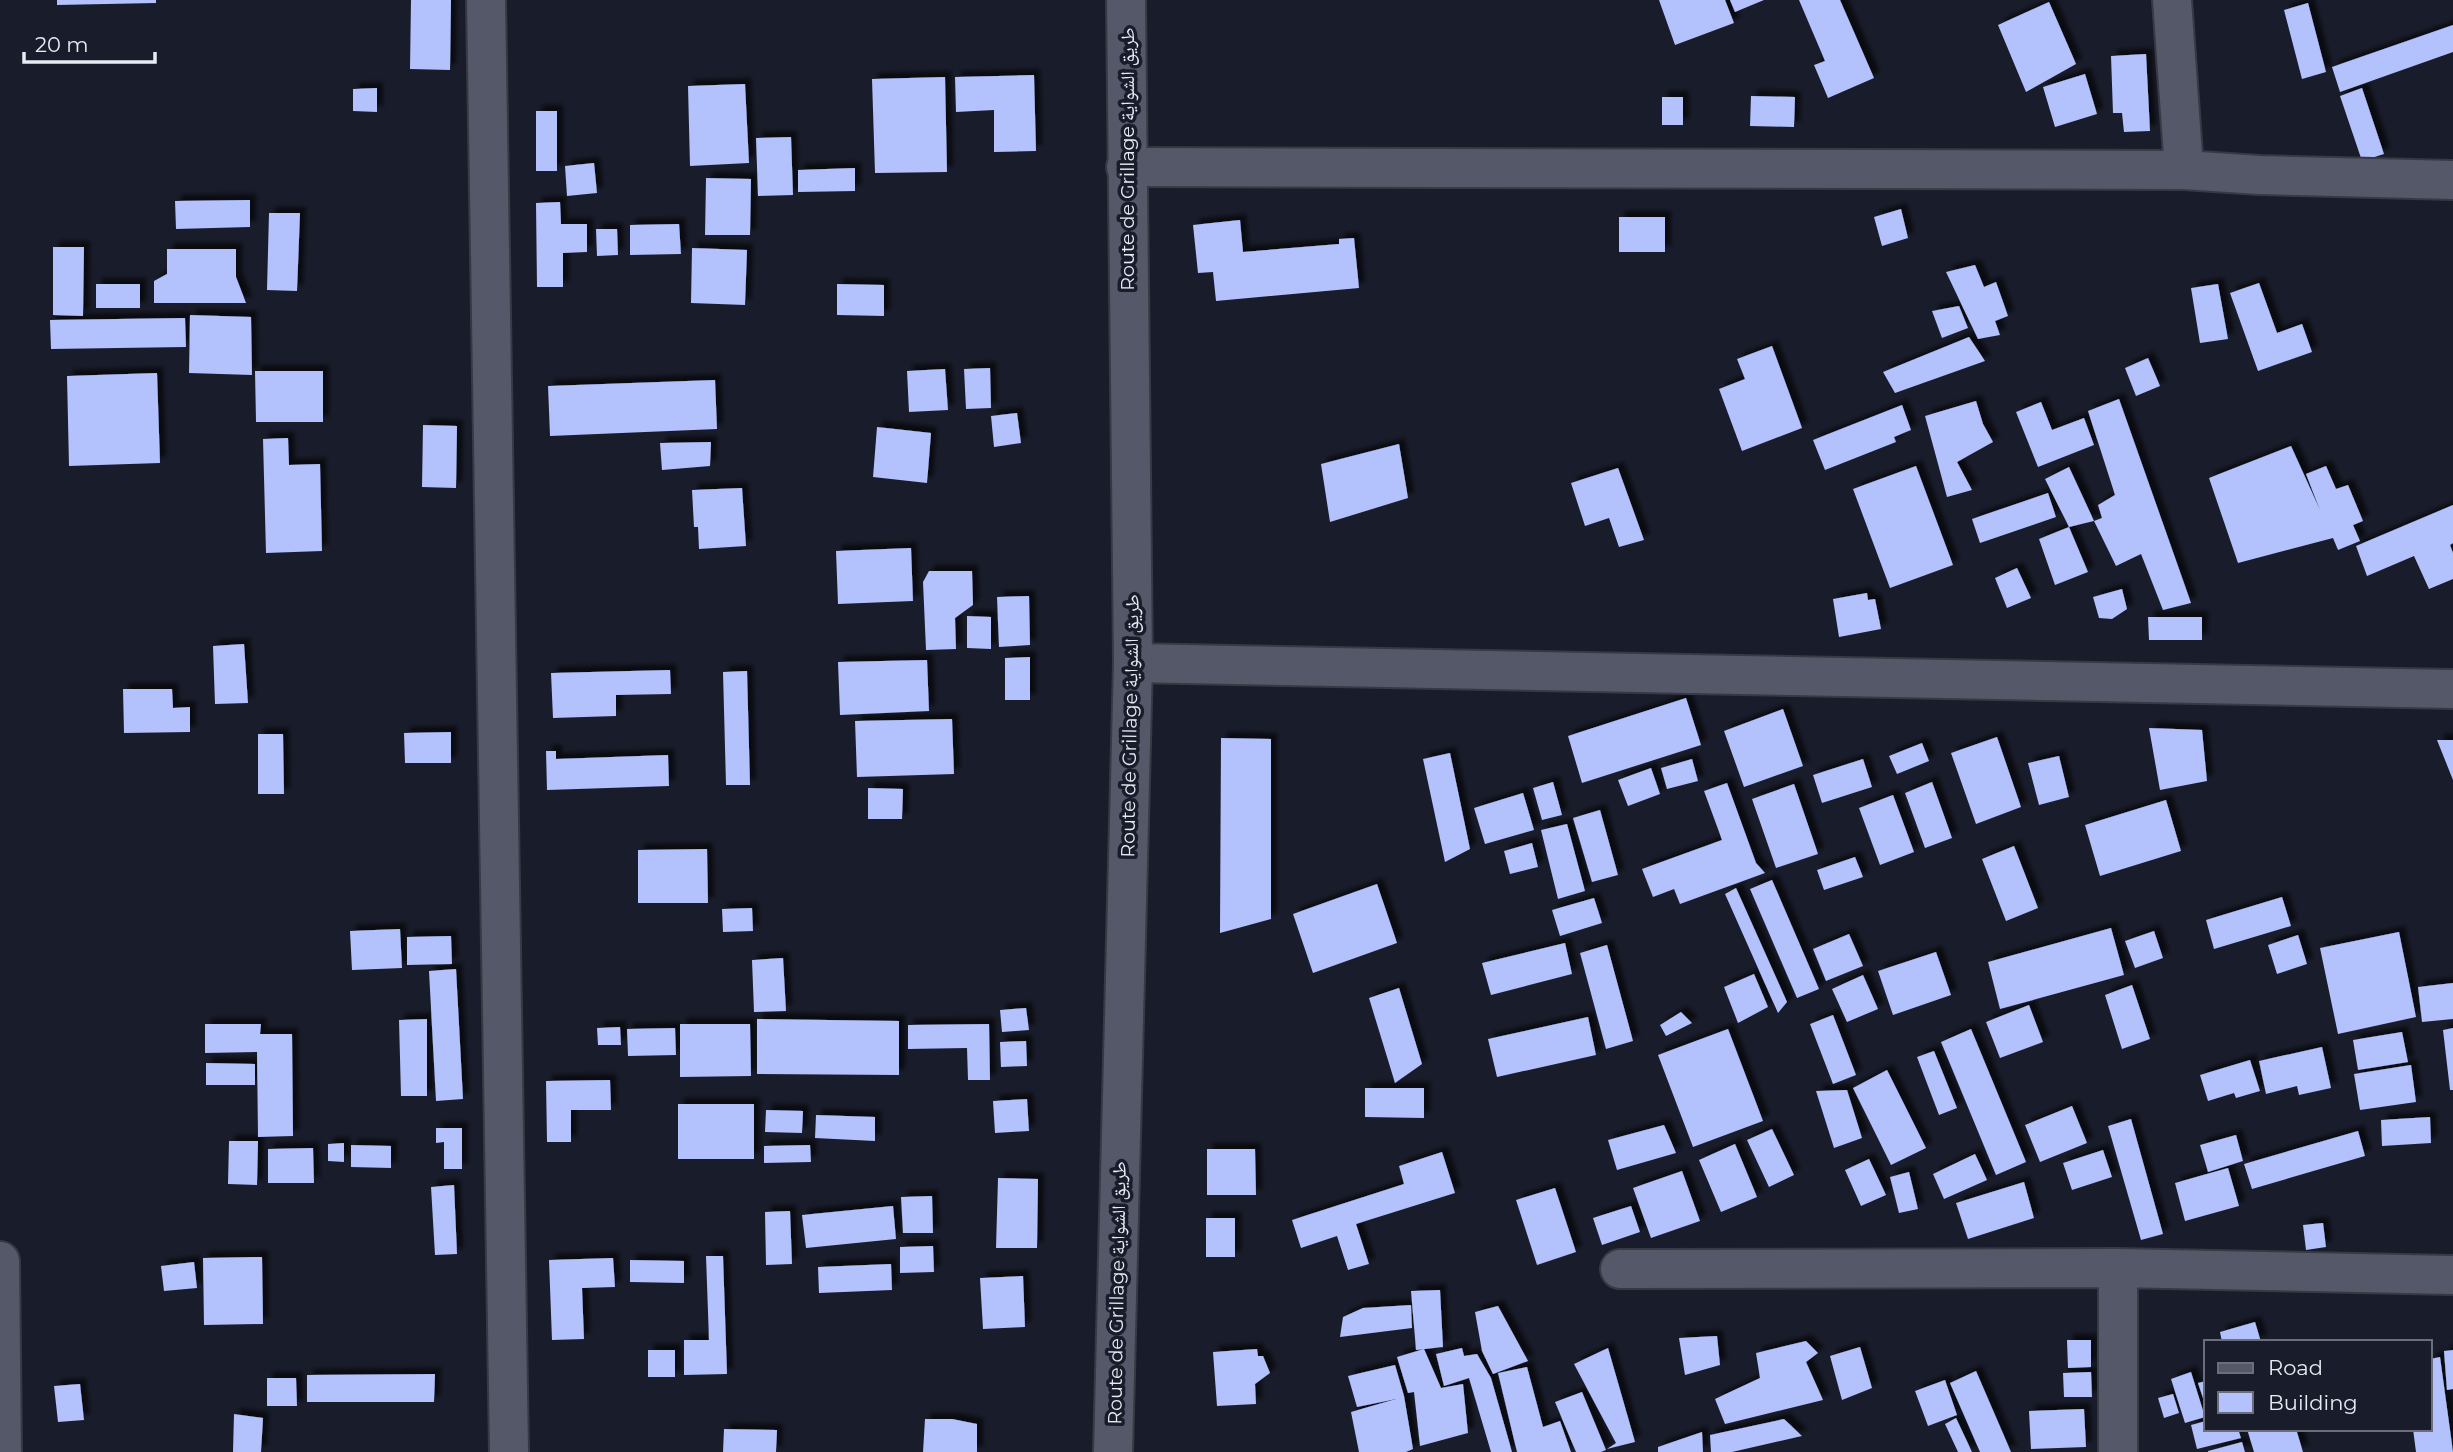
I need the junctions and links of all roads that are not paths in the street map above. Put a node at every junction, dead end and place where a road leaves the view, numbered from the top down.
1 (486, 0) edge
2 (1126, 0) edge
3 (2172, 0) edge
4 (1126, 167) junction
5 (2184, 170) junction
6 (2453, 180) edge
7 (1133, 663) junction
8 (2453, 689) edge
9 (0, 1261) edge
10 (2118, 1268) junction
11 (1620, 1269) dead end
12 (2453, 1275) edge
13 (2, 1452) edge
14 (509, 1452) edge
15 (1113, 1452) edge
16 (2118, 1452) edge

1 - 14 street
2 - 4 street, Route de Grillage طريق الشواية
3 - 5 street
4 - 5 street
4 - 7 street, Route de Grillage طريق الشواية
5 - 6 street
7 - 8 street
7 - 15 street, Route de Grillage طريق الشواية
9 - 13 street
10 - 11 street
10 - 12 street
10 - 16 street

